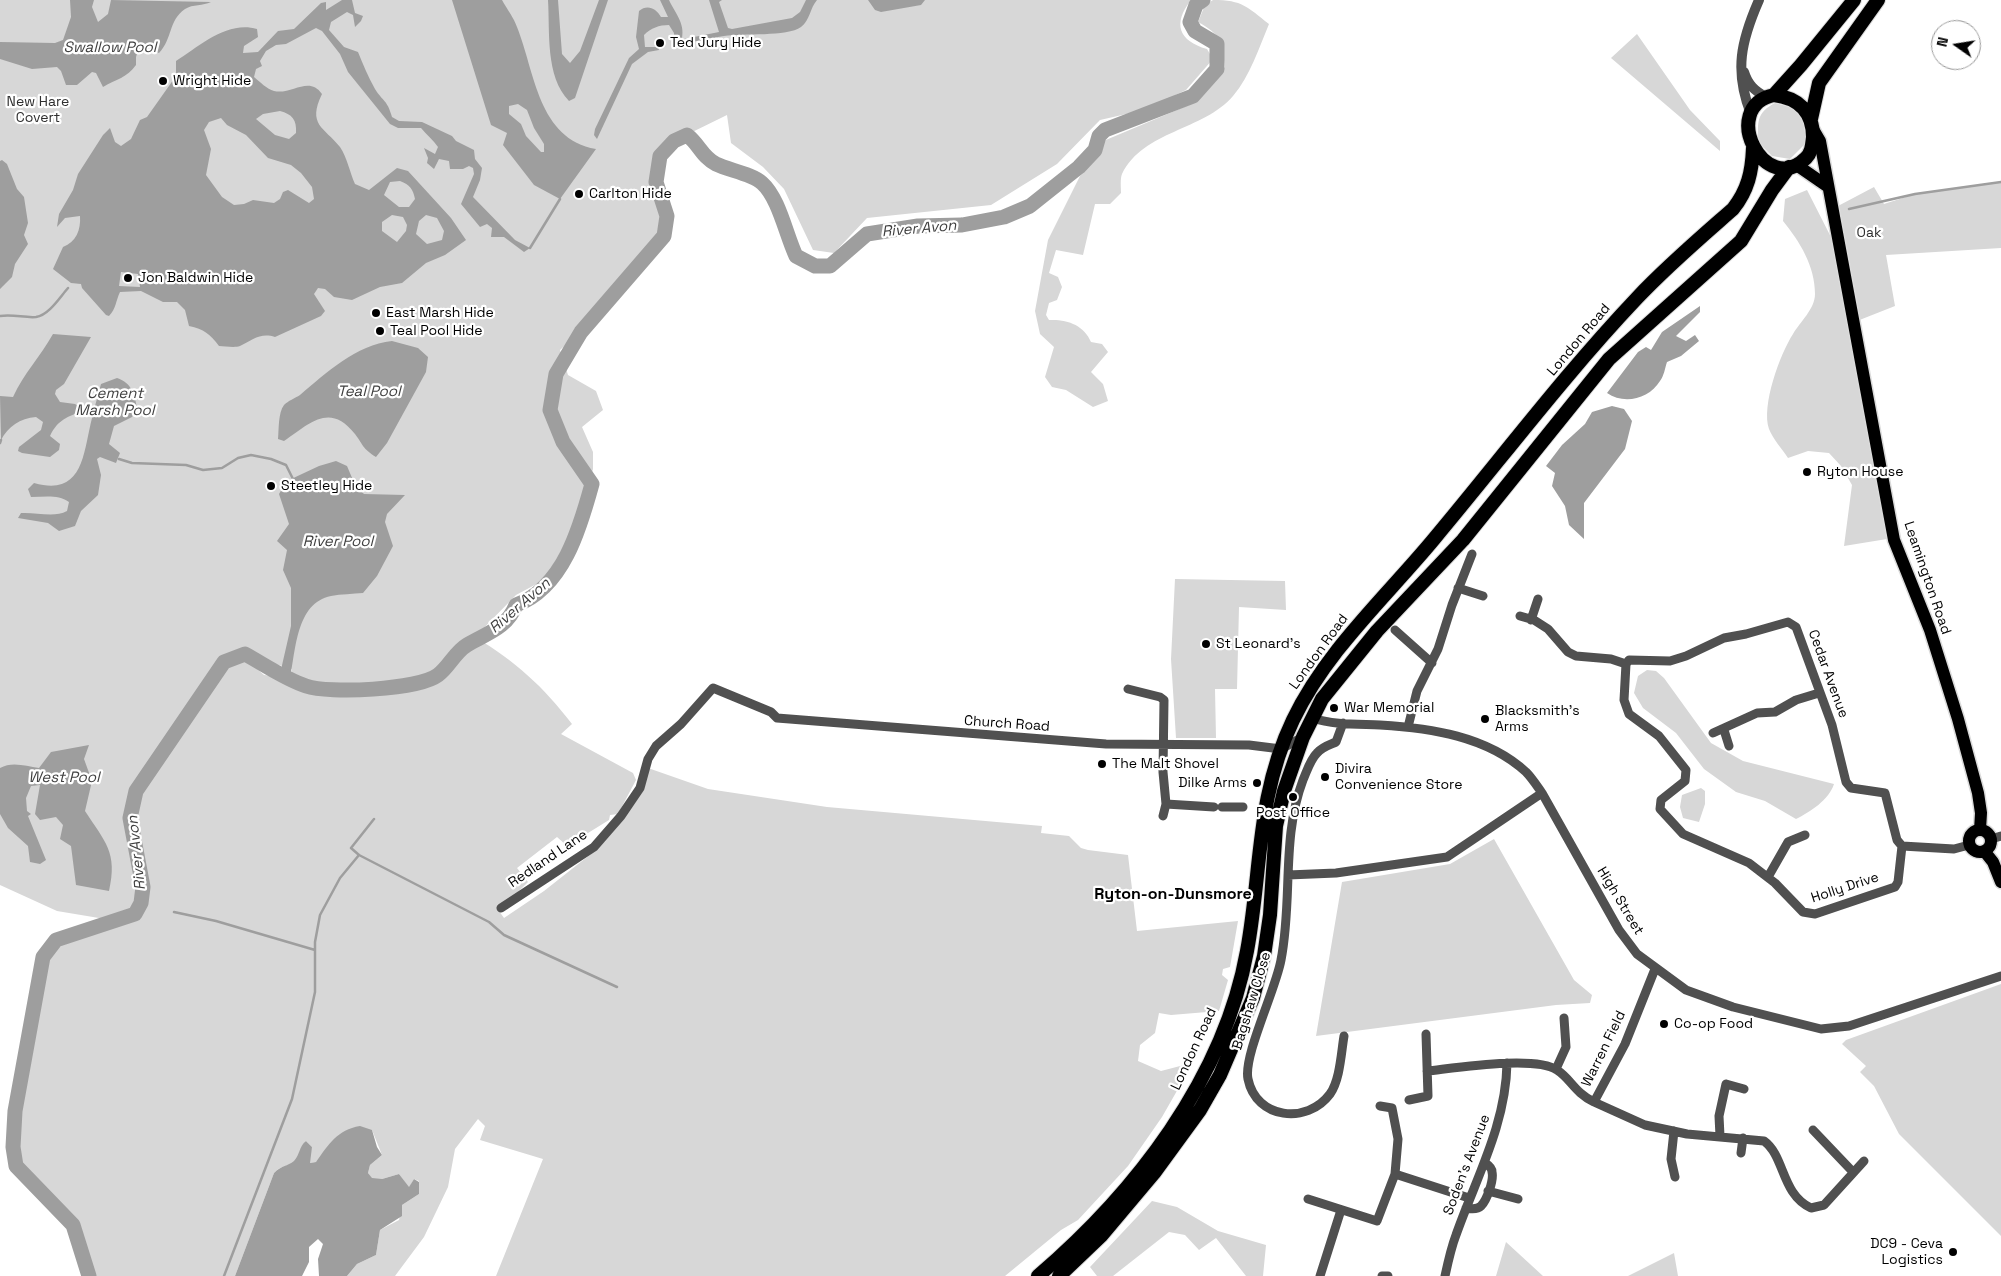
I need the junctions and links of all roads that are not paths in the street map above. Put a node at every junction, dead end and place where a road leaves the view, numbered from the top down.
1 (1759, 0) edge
2 (1854, 0) edge
3 (1878, 0) edge
4 (1741, 62) junction
5 (1770, 96) junction
6 (1751, 114) junction
7 (1812, 124) junction
8 (1753, 148) junction
9 (1793, 167) junction
10 (1827, 186) junction
11 (1472, 554) dead end
12 (1458, 588) junction
13 (1483, 596) dead end
14 (1538, 598) dead end
15 (1520, 616) dead end
16 (1531, 620) junction
17 (1395, 630) dead end
18 (1432, 663) junction
19 (1626, 664) junction
20 (713, 688) joint
21 (1128, 690) dead end
22 (1819, 693) junction
23 (1312, 718) junction
24 (1343, 723) junction
25 (1408, 727) junction
26 (1724, 730) junction
27 (1714, 733) dead end
28 (1303, 737) junction
29 (1163, 744) junction
30 (1728, 746) dead end
31 (1281, 749) junction
32 (1542, 793) junction
33 (1166, 804) junction
34 (1243, 807) dead end
35 (1163, 816) dead end
36 (1980, 830) junction
37 (1805, 835) dead end
38 (1996, 837) edge
39 (1969, 845) junction
40 (1902, 846) junction
41 (1984, 852) junction
42 (1288, 875) junction
43 (1768, 876) junction
44 (2001, 882) edge
45 (501, 908) dead end
46 (1655, 969) junction
47 (2001, 976) edge
48 (1564, 1018) dead end
49 (1426, 1034) dead end
50 (1344, 1036) dead end
51 (1507, 1063) junction
52 (1556, 1069) junction
53 (1427, 1071) junction
54 (1744, 1089) dead end
55 (1409, 1100) dead end
56 (1594, 1102) junction
57 (1380, 1106) dead end
58 (1813, 1130) dead end
59 (1674, 1131) junction
60 (1720, 1136) junction
61 (1743, 1138) junction
62 (1741, 1153) dead end
63 (1864, 1161) dead end
64 (1485, 1162) junction
65 (1853, 1172) junction
66 (1395, 1174) junction
67 (1675, 1177) dead end
68 (1488, 1191) junction
69 (1469, 1198) junction
70 (1308, 1199) dead end
71 (1518, 1200) dead end
72 (1466, 1208) junction
73 (1341, 1210) junction
74 (1038, 1276) edge
75 (1059, 1276) edge
76 (1320, 1276) edge
77 (1445, 1276) edge

1 - 4 street
2 - 5 highway
3 - 7 highway
4 - 5 street
4 - 6 street
5 - 6 highway
5 - 7 highway
6 - 8 highway
7 - 9 highway
7 - 10 main road, Leamington Road
8 - 9 highway
8 - 31 highway, London Road
9 - 10 main road
9 - 23 highway
10 - 36 main road, Leamington Road
11 - 12 street
12 - 13 street
12 - 18 street
14 - 16 street
15 - 16 street
16 - 19 street
17 - 18 street
18 - 25 street
19 - 22 street, Cedar Avenue
19 - 43 street, Holly Drive
20 - 29 street, Church Road
20 - 45 street, Redland Lane
21 - 29 street
22 - 26 street
22 - 40 street, Cedar Avenue
23 - 24 street, High Street
23 - 28 highway
24 - 25 street, High Street
24 - 42 street, Bagshaw Close
25 - 32 street, High Street
26 - 27 street
26 - 30 street
28 - 31 street
28 - 75 highway
29 - 31 street, Church Road
29 - 33 street
31 - 74 highway, London Road
32 - 42 street
32 - 46 street, High Street
33 - 34 street
33 - 35 street
36 - 38 main road
36 - 39 main road
37 - 43 street
38 - 41 main road
39 - 40 street
39 - 41 main road
40 - 43 street, Holly Drive
41 - 44 main road
42 - 50 street, Bagshaw Close
46 - 47 street, High Street
46 - 56 street, Warren Field
48 - 52 street
49 - 53 street
51 - 52 street
51 - 53 street
51 - 64 street, Soden's Avenue
52 - 56 street
53 - 55 street
54 - 60 street
56 - 59 street, Warren Field
57 - 66 street
58 - 65 street
59 - 60 street, Warren Field
59 - 67 street
60 - 61 street, Warren Field
61 - 62 street
61 - 65 street, Warren Field
63 - 65 street
64 - 68 street
64 - 69 street, Soden's Avenue
66 - 69 street
66 - 73 street
68 - 71 street
68 - 72 street
69 - 72 street, Soden's Avenue
70 - 73 street
72 - 77 street, Soden's Avenue
73 - 76 street

